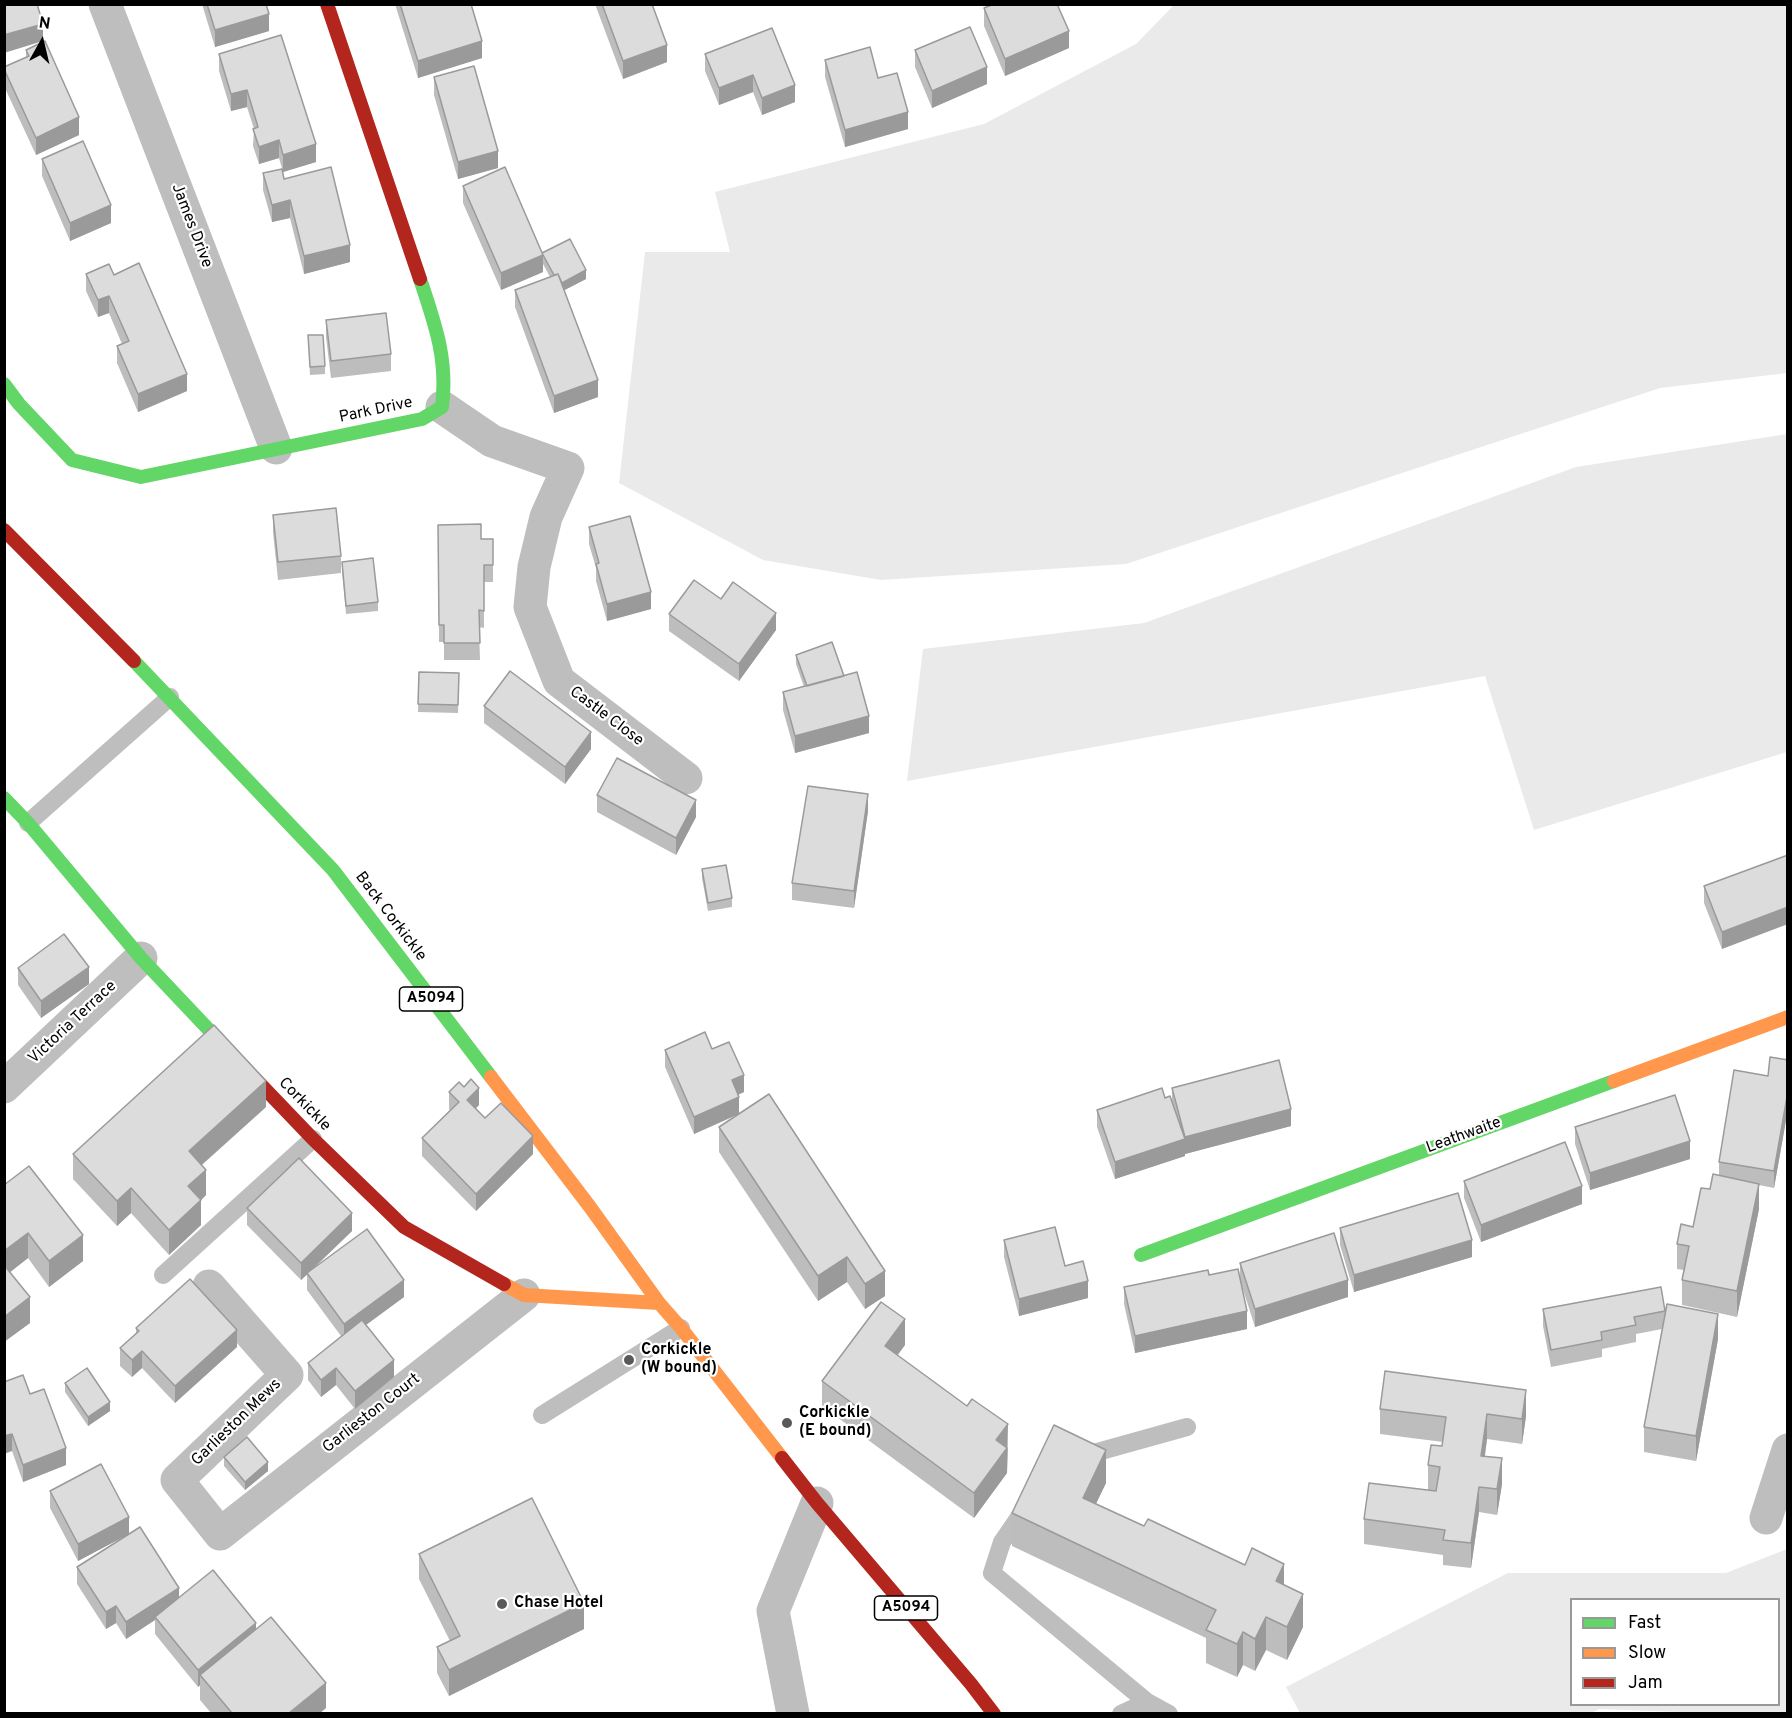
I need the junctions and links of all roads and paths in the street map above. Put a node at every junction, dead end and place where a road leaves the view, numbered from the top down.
1 (105, 4) edge
2 (327, 4) edge
3 (4, 384) edge
4 (442, 407) junction
5 (276, 448) junction
6 (4, 530) edge
7 (170, 697) junction
8 (686, 778) dead end
9 (4, 798) edge
10 (28, 823) junction
11 (141, 958) junction
12 (1788, 1017) edge
13 (4, 1087) edge
14 (313, 1139) junction
15 (1141, 1255) dead end
16 (164, 1275) dead end
17 (209, 1286) dead end
18 (524, 1295) junction
19 (659, 1303) junction
20 (681, 1328) junction
21 (542, 1415) dead end
22 (1187, 1427) dead end
23 (1788, 1450) edge
24 (1066, 1461) edge
25 (1035, 1493) edge
26 (817, 1503) junction
27 (1766, 1518) dead end
28 (220, 1533) joint
29 (1147, 1701) junction
30 (794, 1713) edge
31 (994, 1713) edge
32 (1121, 1713) edge
33 (1169, 1713) edge

1 - 5 street, James Drive
2 - 4 street
3 - 5 street, Park Drive
4 - 5 street, Park Drive
4 - 8 street, Castle Close
6 - 7 street, Back Corkickle / A5094
7 - 10 lane
7 - 19 street, Back Corkickle / A5094
9 - 10 street, Corkickle
10 - 11 street, Corkickle
11 - 13 street, Victoria Terrace
11 - 14 street, Corkickle
12 - 15 street, Leathwaite
14 - 16 lane
14 - 18 street, Corkickle
17 - 28 street, Garlieston Mews
18 - 19 street, Corkickle
18 - 28 street, Garlieston Court
19 - 20 street, Back Corkickle / A5094
20 - 21 lane
20 - 26 street, Back Corkickle / A5094
22 - 24 lane
23 - 27 street
25 - 29 lane
26 - 30 street
26 - 31 street, A5094
29 - 32 lane
29 - 33 lane

